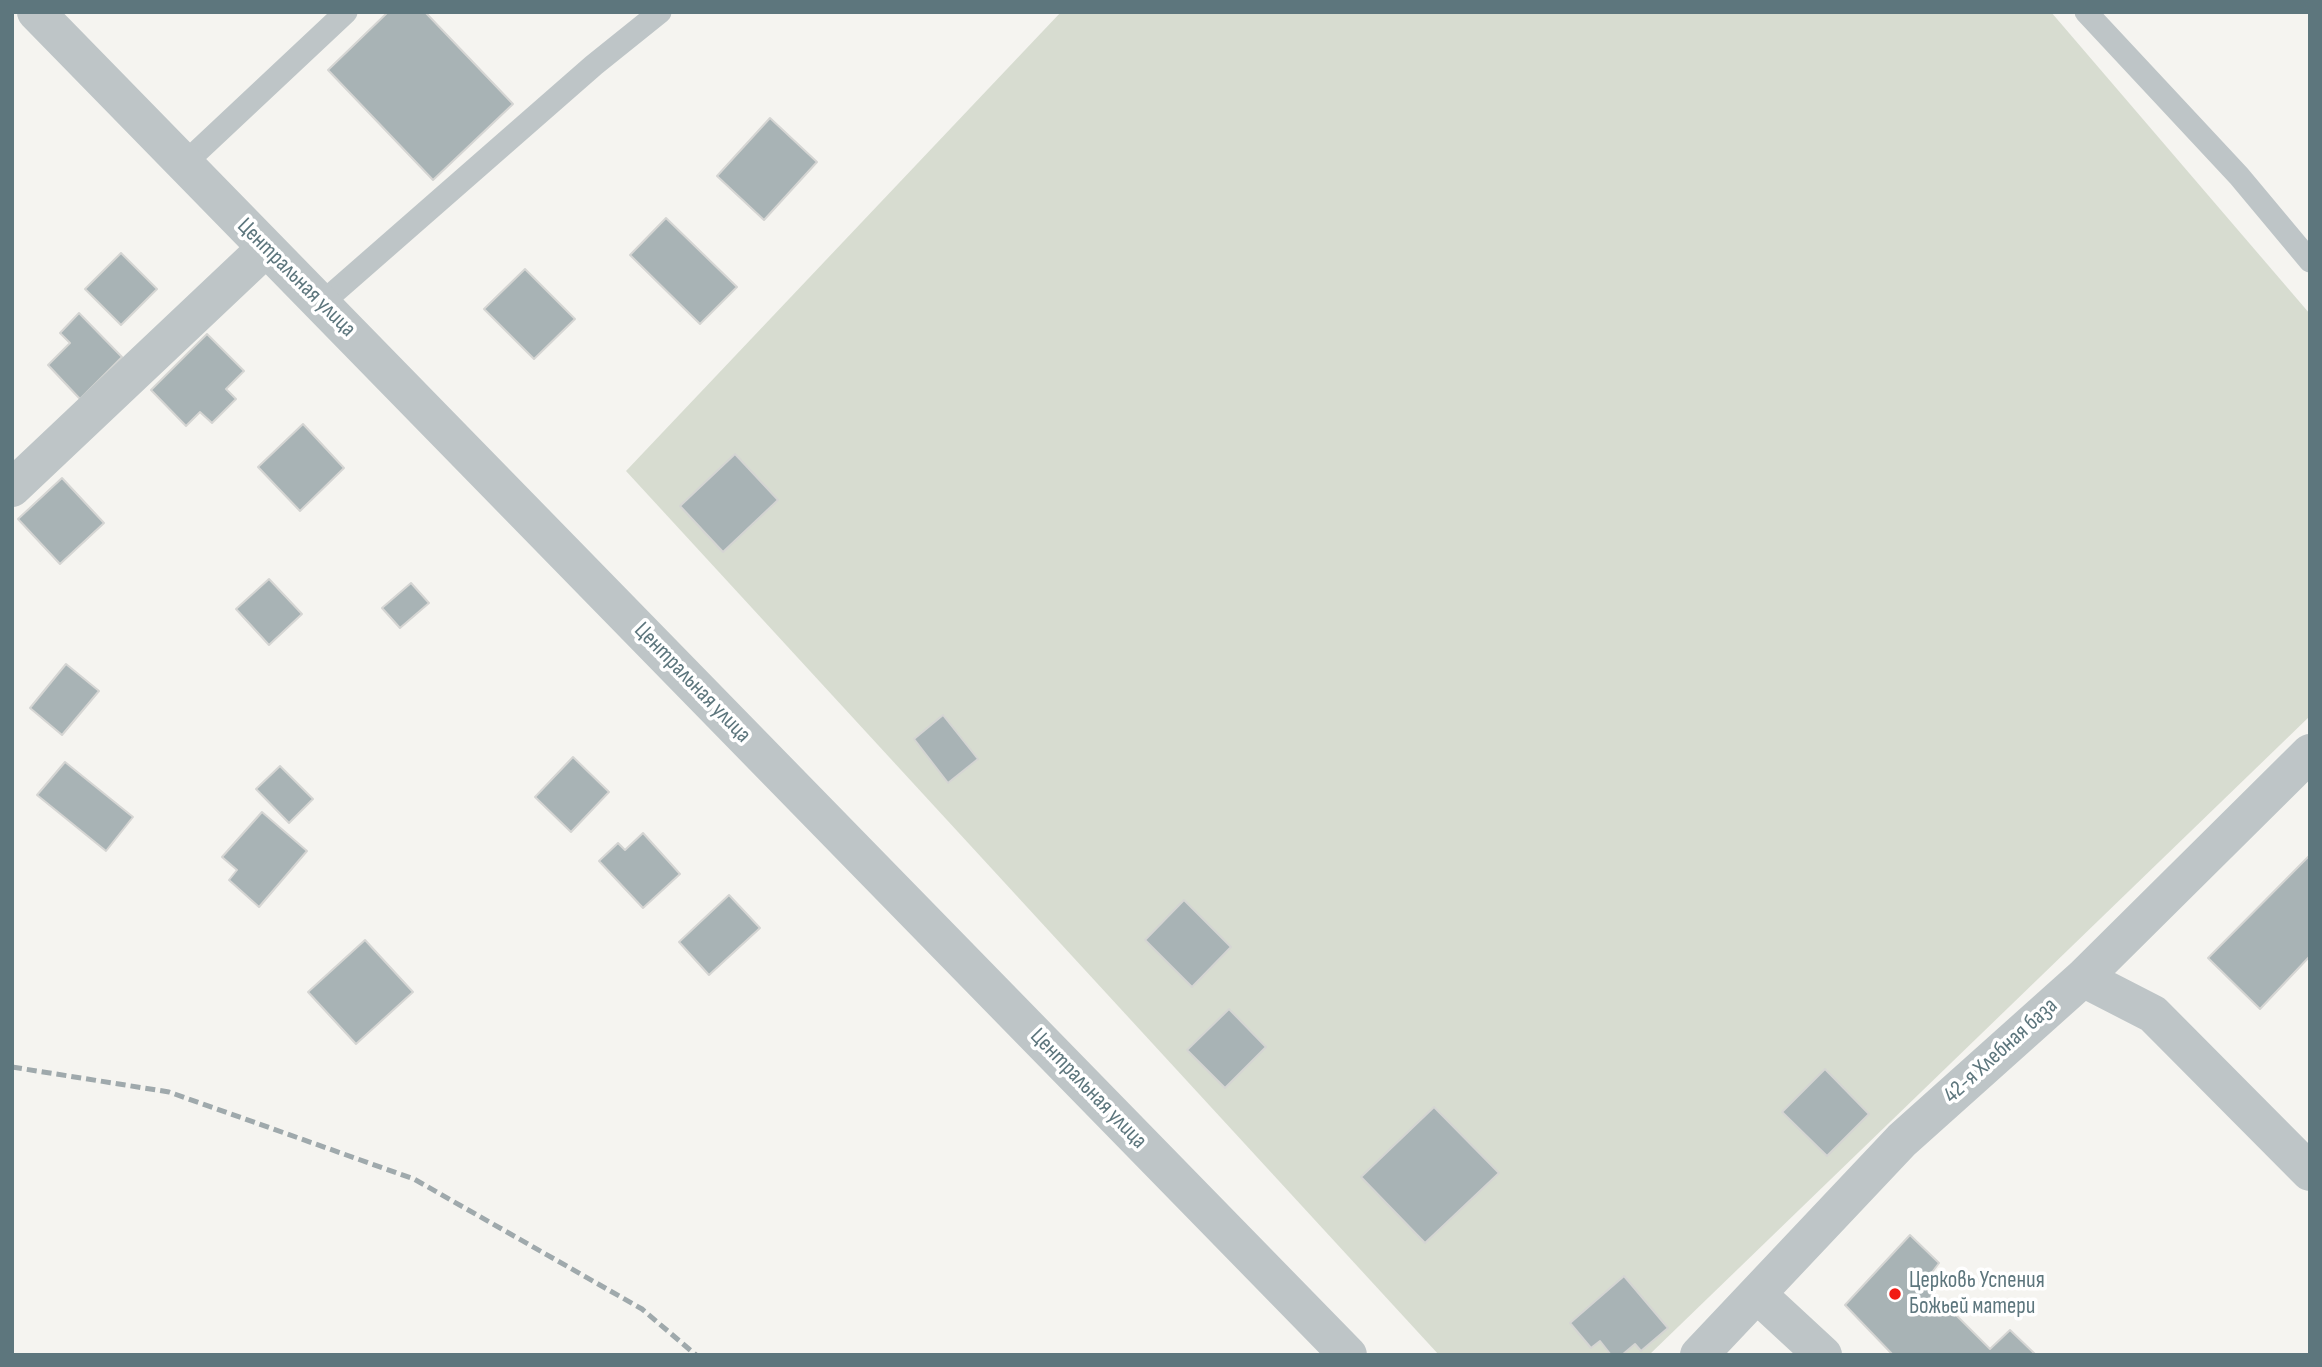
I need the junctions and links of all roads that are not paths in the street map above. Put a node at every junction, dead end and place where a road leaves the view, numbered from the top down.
1 (36, 12) edge
2 (346, 12) edge
3 (660, 12) edge
4 (2086, 12) edge
5 (184, 164) junction
6 (266, 248) junction
7 (2310, 261) edge
8 (322, 303) junction
9 (12, 488) edge
10 (2310, 753) edge
11 (2083, 978) junction
12 (2310, 1172) edge
13 (1757, 1294) junction
14 (1348, 1355) edge
15 (1699, 1355) edge
16 (1824, 1355) edge

1 - 5 street, Центральная улица
2 - 5 lane
3 - 8 lane
4 - 7 lane
5 - 6 street, Центральная улица
6 - 8 street, Центральная улица
6 - 9 street
8 - 14 street, Центральная улица
10 - 11 street, 42-я Хлебная база
11 - 12 street
11 - 13 street, 42-я Хлебная база
13 - 15 street, 42-я Хлебная база
13 - 16 street

